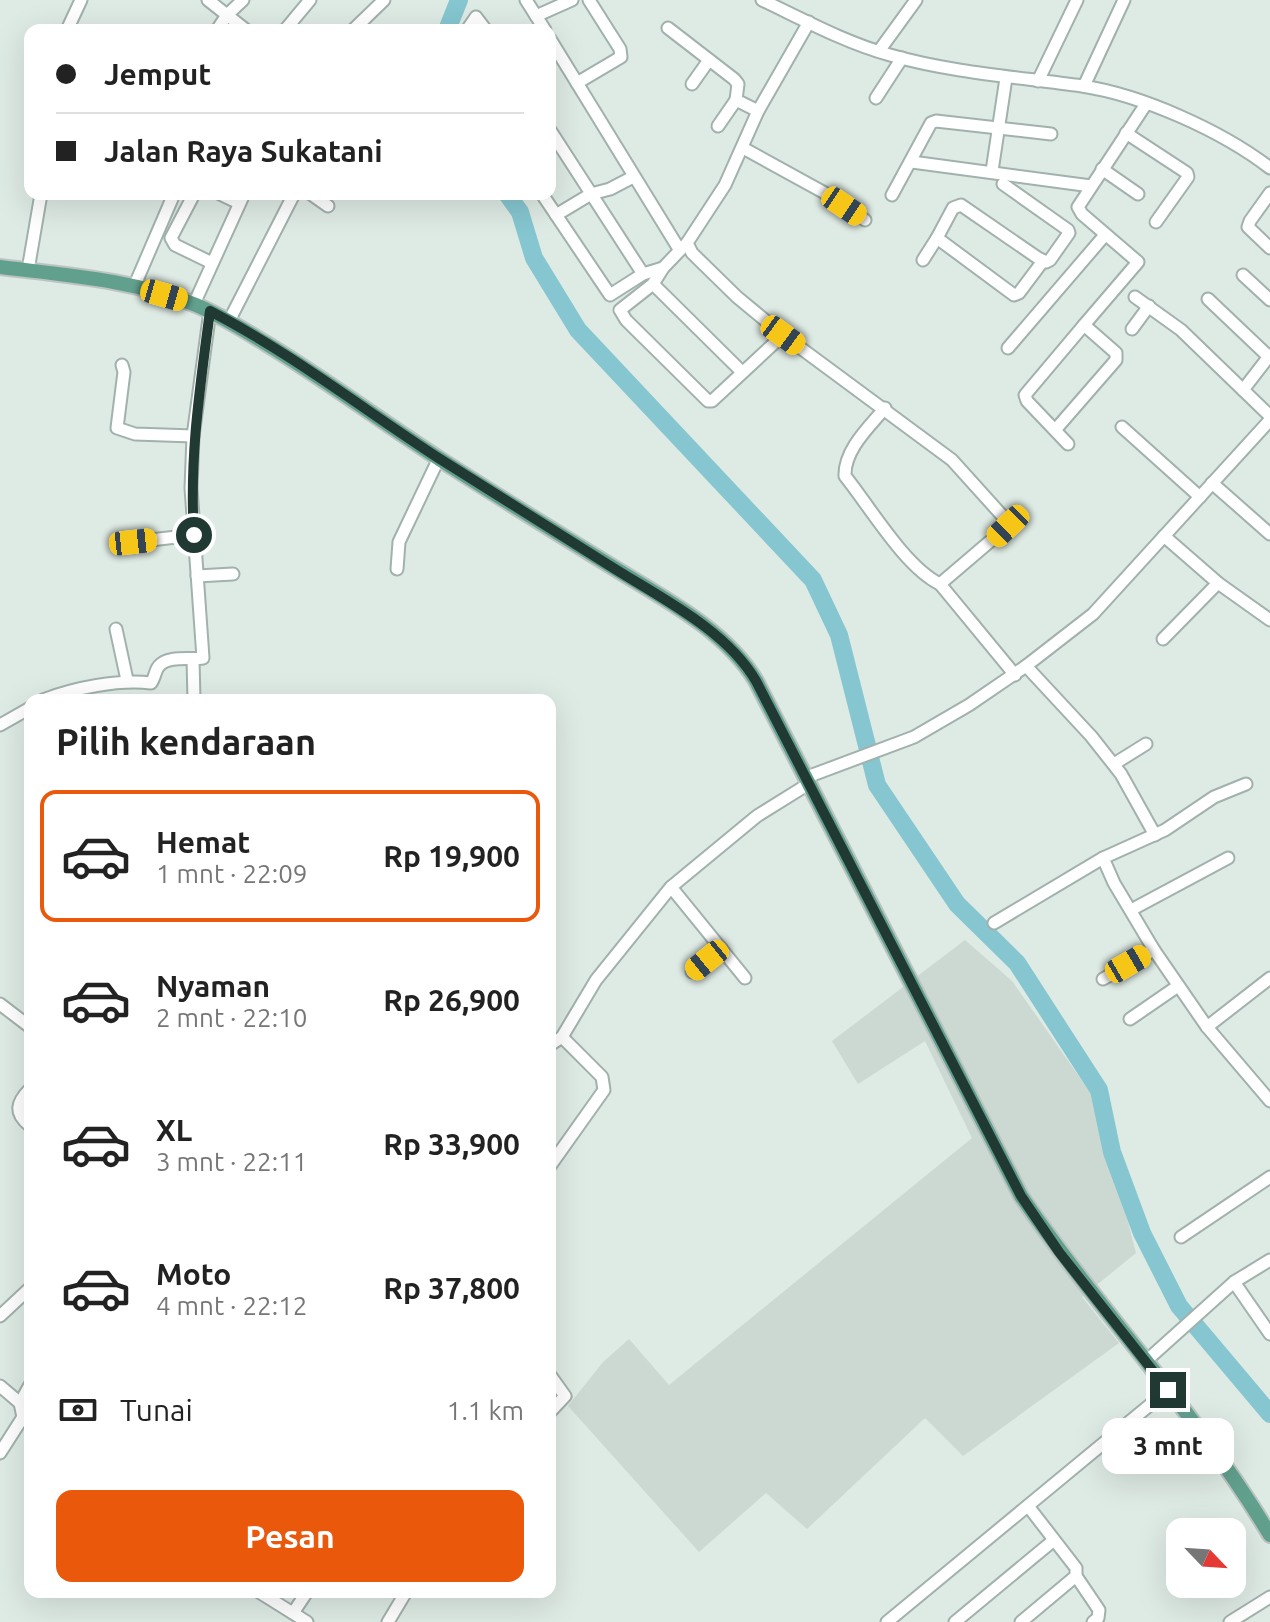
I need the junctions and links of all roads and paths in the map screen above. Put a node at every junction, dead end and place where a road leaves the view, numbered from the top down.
1 (81, 0) edge
2 (208, 0) edge
3 (243, 0) edge
4 (310, 0) edge
5 (384, 0) edge
6 (526, 0) edge
7 (572, 0) edge
8 (589, 0) edge
9 (762, 0) edge
10 (916, 0) edge
11 (1077, 0) edge
12 (1124, 0) edge
13 (227, 15) junction
14 (536, 16) junction
15 (809, 22) junction
16 (70, 24) edge
17 (221, 24) edge
18 (238, 24) edge
19 (290, 24) edge
20 (359, 24) edge
21 (541, 24) edge
22 (668, 28) dead end
23 (556, 49) edge
24 (879, 51) junction
25 (902, 58) junction
26 (709, 60) junction
27 (1006, 78) junction
28 (1038, 81) junction
29 (577, 83) junction
30 (692, 84) dead end
31 (1084, 86) junction
32 (876, 98) dead end
33 (736, 100) junction
34 (1146, 104) junction
35 (758, 111) junction
36 (718, 126) dead end
37 (998, 128) junction
38 (1126, 133) junction
39 (1051, 134) dead end
40 (556, 139) edge
41 (743, 148) junction
42 (912, 162) junction
43 (1270, 168) edge
44 (1102, 169) junction
45 (992, 171) junction
46 (633, 177) junction
47 (1003, 184) dead end
48 (1091, 186) junction
49 (1270, 193) edge
50 (591, 194) junction
51 (1138, 194) dead end
52 (892, 195) dead end
53 (40, 200) edge
54 (171, 200) edge
55 (191, 200) edge
56 (240, 200) edge
57 (291, 200) edge
58 (320, 200) edge
59 (546, 200) edge
60 (328, 206) dead end
61 (1079, 210) junction
62 (556, 215) junction
63 (865, 220) dead end
64 (1156, 222) dead end
65 (1065, 227) junction
66 (1105, 235) junction
67 (937, 238) junction
68 (683, 246) junction
69 (1270, 248) edge
70 (923, 260) dead end
71 (1043, 261) junction
72 (212, 263) junction
73 (0, 267) edge
74 (663, 268) junction
75 (28, 270) junction
76 (643, 274) junction
77 (1243, 275) dead end
78 (653, 284) junction
79 (129, 286) junction
80 (610, 295) junction
81 (1135, 297) dead end
82 (1208, 299) dead end
83 (1270, 300) edge
84 (194, 304) junction
85 (1149, 306) junction
86 (620, 310) junction
87 (210, 311) junction
88 (229, 321) junction
89 (1084, 325) junction
90 (1132, 329) dead end
91 (783, 335) junction
92 (1008, 348) dead end
93 (1269, 356) edge
94 (122, 365) dead end
95 (742, 372) junction
96 (1243, 390) junction
97 (885, 408) junction
98 (1270, 421) edge
99 (1122, 427) dead end
100 (1056, 429) junction
101 (193, 436) junction
102 (1068, 444) dead end
103 (439, 458) junction
104 (1212, 483) junction
105 (1200, 497) junction
106 (1270, 534) edge
107 (194, 535) junction
108 (1164, 536) junction
109 (133, 542) dead end
110 (397, 569) dead end
111 (233, 574) dead end
112 (197, 576) junction
113 (1218, 583) junction
114 (940, 584) junction
115 (1270, 620) edge
116 (116, 629) dead end
117 (1163, 639) dead end
118 (193, 659) junction
119 (1026, 666) junction
120 (1015, 675) junction
121 (127, 680) junction
122 (62, 694) edge
123 (194, 694) edge
124 (24, 711) edge
125 (0, 725) edge
126 (1146, 744) dead end
127 (1114, 764) junction
128 (808, 780) junction
129 (1246, 784) dead end
130 (1155, 835) junction
131 (1103, 858) junction
132 (1228, 858) dead end
133 (671, 887) junction
134 (1131, 910) junction
135 (994, 923) dead end
136 (721, 948) junction
137 (1154, 950) junction
138 (692, 972) dead end
139 (745, 978) dead end
140 (1270, 978) edge
141 (1103, 979) dead end
142 (1178, 986) junction
143 (0, 1004) edge
144 (1130, 1019) dead end
145 (24, 1022) edge
146 (1207, 1027) junction
147 (562, 1037) junction
148 (556, 1041) edge
149 (24, 1097) edge
150 (1270, 1101) edge
151 (24, 1121) edge
152 (556, 1158) edge
153 (1270, 1177) edge
154 (1181, 1237) dead end
155 (1270, 1260) edge
156 (1234, 1282) junction
157 (24, 1294) edge
158 (0, 1316) edge
159 (1266, 1320) edge
160 (1270, 1334) edge
161 (1146, 1361) junction
162 (556, 1383) edge
163 (0, 1386) edge
164 (1168, 1390) junction
165 (24, 1396) edge
166 (20, 1403) junction
167 (556, 1406) edge
168 (24, 1413) edge
169 (24, 1424) edge
170 (0, 1453) edge
171 (1028, 1506) junction
172 (1270, 1535) edge
173 (1054, 1540) junction
174 (1076, 1576) junction
175 (1270, 1597) edge
176 (267, 1598) edge
177 (303, 1598) edge
178 (402, 1598) edge
179 (292, 1616) edge
180 (307, 1622) edge
181 (388, 1622) edge
182 (887, 1622) edge
183 (955, 1622) edge
184 (1021, 1622) edge
185 (1093, 1622) edge
186 (1230, 1622) edge

1 - 16 street
2 - 13 street
3 - 13 street
4 - 19 street
5 - 20 street
6 - 14 street
7 - 14 street
8 - 29 street
9 - 15 street
10 - 24 street
11 - 28 street
12 - 31 street
13 - 17 street
13 - 18 street
14 - 21 street
15 - 24 street
15 - 35 street
22 - 26 street
23 - 29 street
24 - 25 street
25 - 27 street
25 - 32 street
26 - 30 street
26 - 33 street
27 - 28 street
27 - 37 street
28 - 31 street
29 - 46 street
31 - 34 street
33 - 35 street
33 - 36 street
34 - 38 street
34 - 43 street
35 - 41 street
37 - 39 street
37 - 42 street
37 - 45 street
38 - 44 street
38 - 64 street
40 - 50 street
41 - 63 street
41 - 68 street
42 - 45 street
42 - 52 street
44 - 48 street
44 - 51 street
45 - 48 street
46 - 50 street
46 - 68 street
47 - 65 street
48 - 61 street
49 - 69 street
50 - 62 street
50 - 76 street
53 - 75 street
54 - 79 street
55 - 72 street
56 - 72 street
57 - 88 street
58 - 60 street
59 - 62 street
61 - 65 street
61 - 66 street
62 - 80 street
65 - 71 street
66 - 89 street
66 - 92 street
67 - 70 street
67 - 71 street
67 - 71 street
68 - 74 street
68 - 91 street
72 - 84 street
73 - 75 main road
74 - 76 street
74 - 78 street
75 - 79 main road
76 - 80 street
77 - 83 street
78 - 86 street
78 - 95 street
79 - 84 main road
80 - 86 street
81 - 85 street
82 - 93 street
84 - 87 main road
85 - 90 street
85 - 96 street
86 - 95 street
87 - 88 main road
87 - 101 street
88 - 103 main road
89 - 100 street
89 - 100 street
91 - 95 street
91 - 97 street
93 - 96 street
94 - 101 street
96 - 98 street
97 - 114 street
97 - 114 street
98 - 104 street
99 - 105 street
100 - 102 street
101 - 107 street
103 - 110 street
103 - 128 main road
104 - 105 street
104 - 106 street
105 - 108 street
107 - 109 street
107 - 112 street
108 - 113 street
108 - 119 street
111 - 112 street
112 - 118 street
113 - 115 street
113 - 117 street
114 - 120 street
116 - 121 street
118 - 121 street
118 - 123 street
119 - 120 street
119 - 127 street
120 - 128 street
121 - 122 street
124 - 125 street
126 - 127 street
127 - 130 street
128 - 133 street
128 - 161 main road
129 - 130 street
130 - 131 street
131 - 134 street
131 - 135 street
132 - 134 street
133 - 136 street
133 - 147 street
134 - 137 street
136 - 138 street
136 - 139 street
137 - 141 street
137 - 142 street
140 - 146 street
142 - 144 street
142 - 146 street
143 - 145 street
146 - 150 street
147 - 148 street
147 - 152 street
149 - 151 street
153 - 154 street
155 - 156 street
156 - 159 street
156 - 161 street
157 - 158 street
159 - 160 street
161 - 164 main road
162 - 167 street
163 - 166 street
164 - 171 street
164 - 172 main road
165 - 166 street
166 - 168 street
169 - 170 street
171 - 173 street
171 - 182 street
173 - 174 street
173 - 183 street
174 - 184 street
174 - 185 street
175 - 186 street
176 - 179 street
177 - 179 street
178 - 181 street
179 - 180 street

